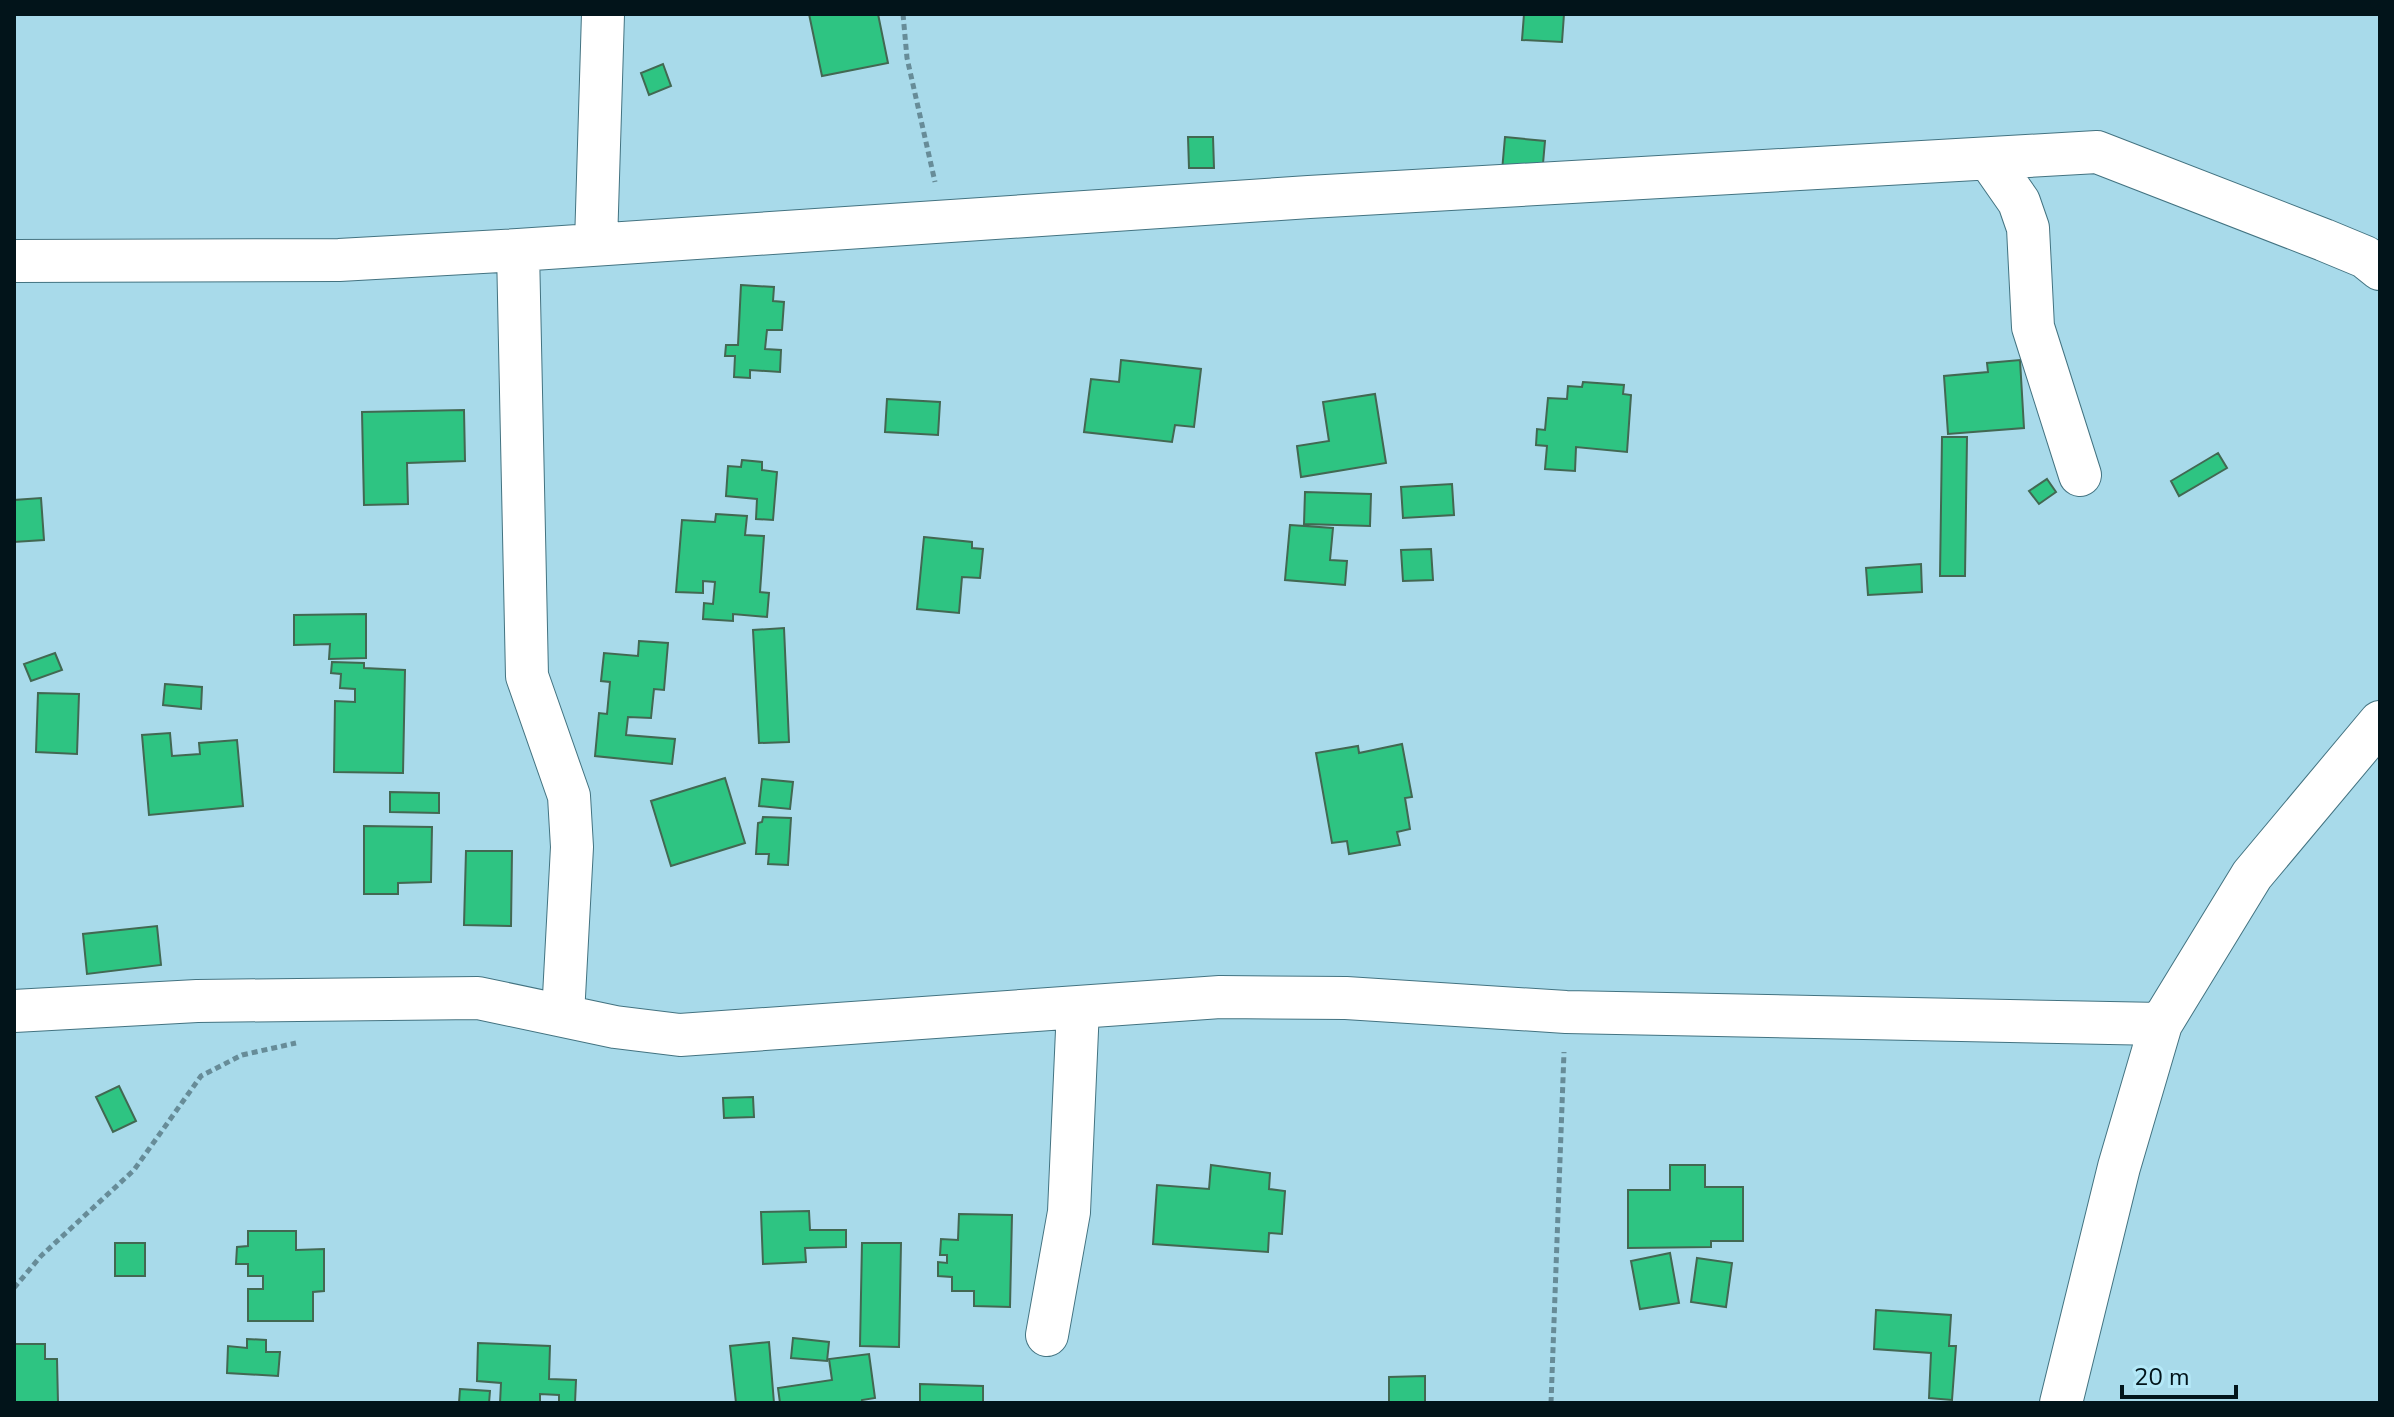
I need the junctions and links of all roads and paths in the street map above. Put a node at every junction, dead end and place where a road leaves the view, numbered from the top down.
1 (603, 14) edge
2 (903, 14) edge
3 (1989, 159) junction
4 (945, 222) junction
5 (596, 243) junction
6 (518, 250) junction
7 (14, 261) edge
8 (2380, 269) edge
9 (2080, 475) dead end
10 (2380, 722) edge
11 (1078, 1008) junction
12 (14, 1011) edge
13 (1566, 1012) junction
14 (563, 1015) junction
15 (2161, 1024) junction
16 (311, 1040) dead end
17 (14, 1288) edge
18 (1047, 1335) dead end
19 (1551, 1403) edge
20 (2061, 1403) edge

1 - 5 street
2 - 4 path
3 - 4 street
3 - 8 street
3 - 9 street
4 - 5 street
5 - 6 street
6 - 7 street
6 - 14 street
10 - 15 street
11 - 13 street
11 - 14 street
11 - 18 street
12 - 14 street
13 - 15 street
13 - 19 path
15 - 20 street
16 - 17 path

